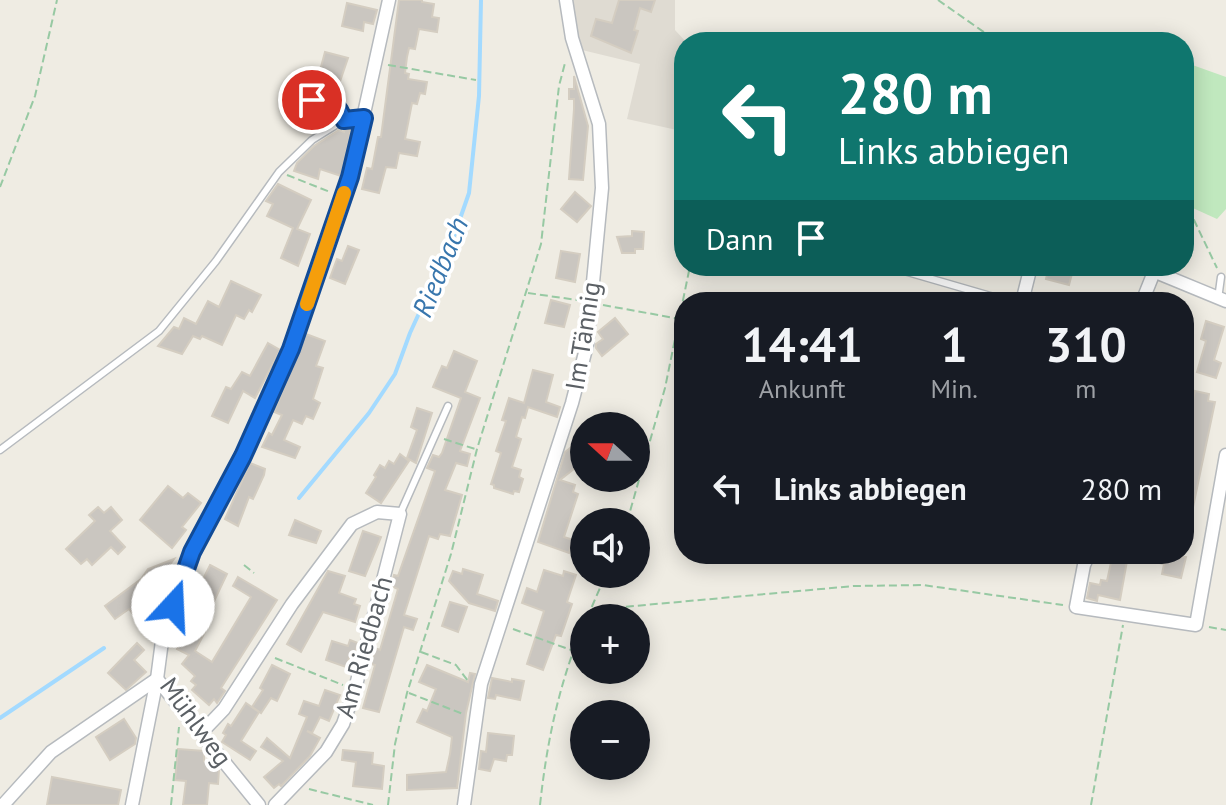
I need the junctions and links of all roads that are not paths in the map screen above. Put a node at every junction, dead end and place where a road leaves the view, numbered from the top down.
1 (389, 0) edge
2 (566, 0) edge
3 (312, 100) dead end
4 (364, 118) junction
5 (344, 120) junction
6 (921, 276) edge
7 (1164, 276) edge
8 (1221, 277) road end
9 (977, 292) edge
10 (1222, 300) edge
11 (448, 406) dead end
12 (0, 450) edge
13 (1226, 455) edge
14 (400, 514) junction
15 (1084, 564) edge
16 (157, 679) junction
17 (201, 733) junction
18 (3, 805) edge
19 (132, 805) edge
20 (259, 805) edge
21 (275, 805) edge
22 (464, 805) edge

1 - 4 street, Mühlweg
2 - 22 street, Im Tännig
3 - 5 lane
4 - 5 lane
4 - 16 street, Mühlweg
5 - 12 lane
6 - 9 lane
7 - 10 street
8 - 10 lane
11 - 14 lane, Am Riedbach
13 - 15 street
14 - 17 street
14 - 21 street, Am Riedbach
16 - 17 street, Mühlweg
16 - 18 street
16 - 19 street
17 - 20 street, Mühlweg

